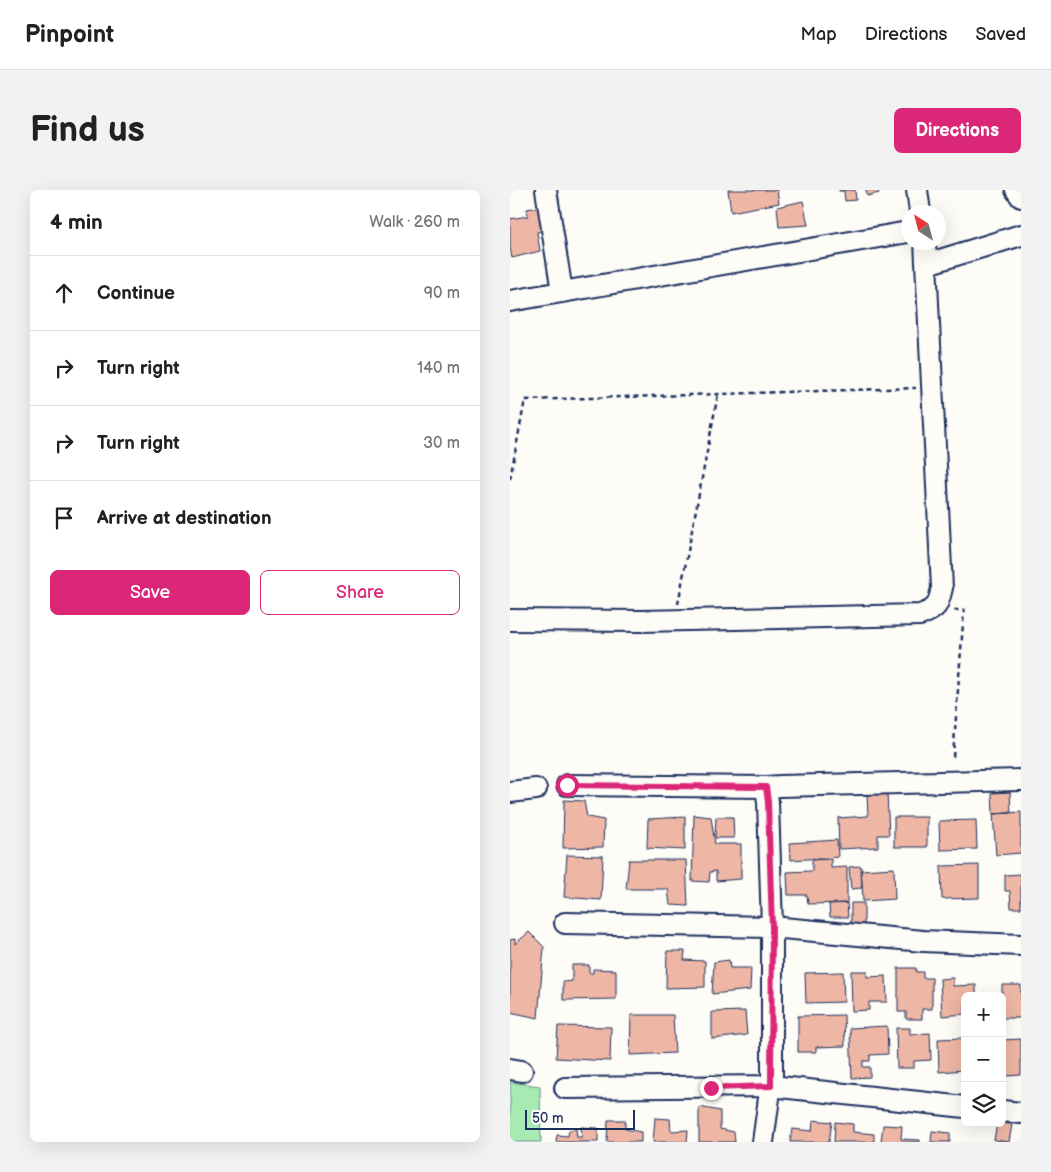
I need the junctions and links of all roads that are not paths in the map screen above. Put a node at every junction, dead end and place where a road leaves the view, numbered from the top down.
1 (546, 190) edge
2 (917, 190) edge
3 (1016, 190) edge
4 (1021, 197) edge
5 (919, 205) edge
6 (901, 233) edge
7 (1021, 235) edge
8 (926, 250) edge
9 (927, 264) junction
10 (562, 292) junction
11 (510, 301) edge
12 (510, 620) edge
13 (1021, 780) edge
14 (567, 785) dead end
15 (766, 787) junction
16 (536, 789) dead end
17 (510, 792) edge
18 (565, 923) dead end
19 (772, 927) junction
20 (1021, 945) edge
21 (771, 1086) junction
22 (565, 1088) dead end
23 (961, 1108) edge
24 (1006, 1111) edge
25 (1021, 1113) edge
26 (763, 1142) edge

1 - 10 street
2 - 5 street
3 - 4 street
6 - 10 street
7 - 9 street
8 - 9 street
9 - 12 street
10 - 11 street
13 - 15 street
14 - 15 street
15 - 19 street
16 - 17 street
18 - 19 street
19 - 20 street
19 - 21 street
21 - 22 street
21 - 23 street
21 - 26 street
24 - 25 street

